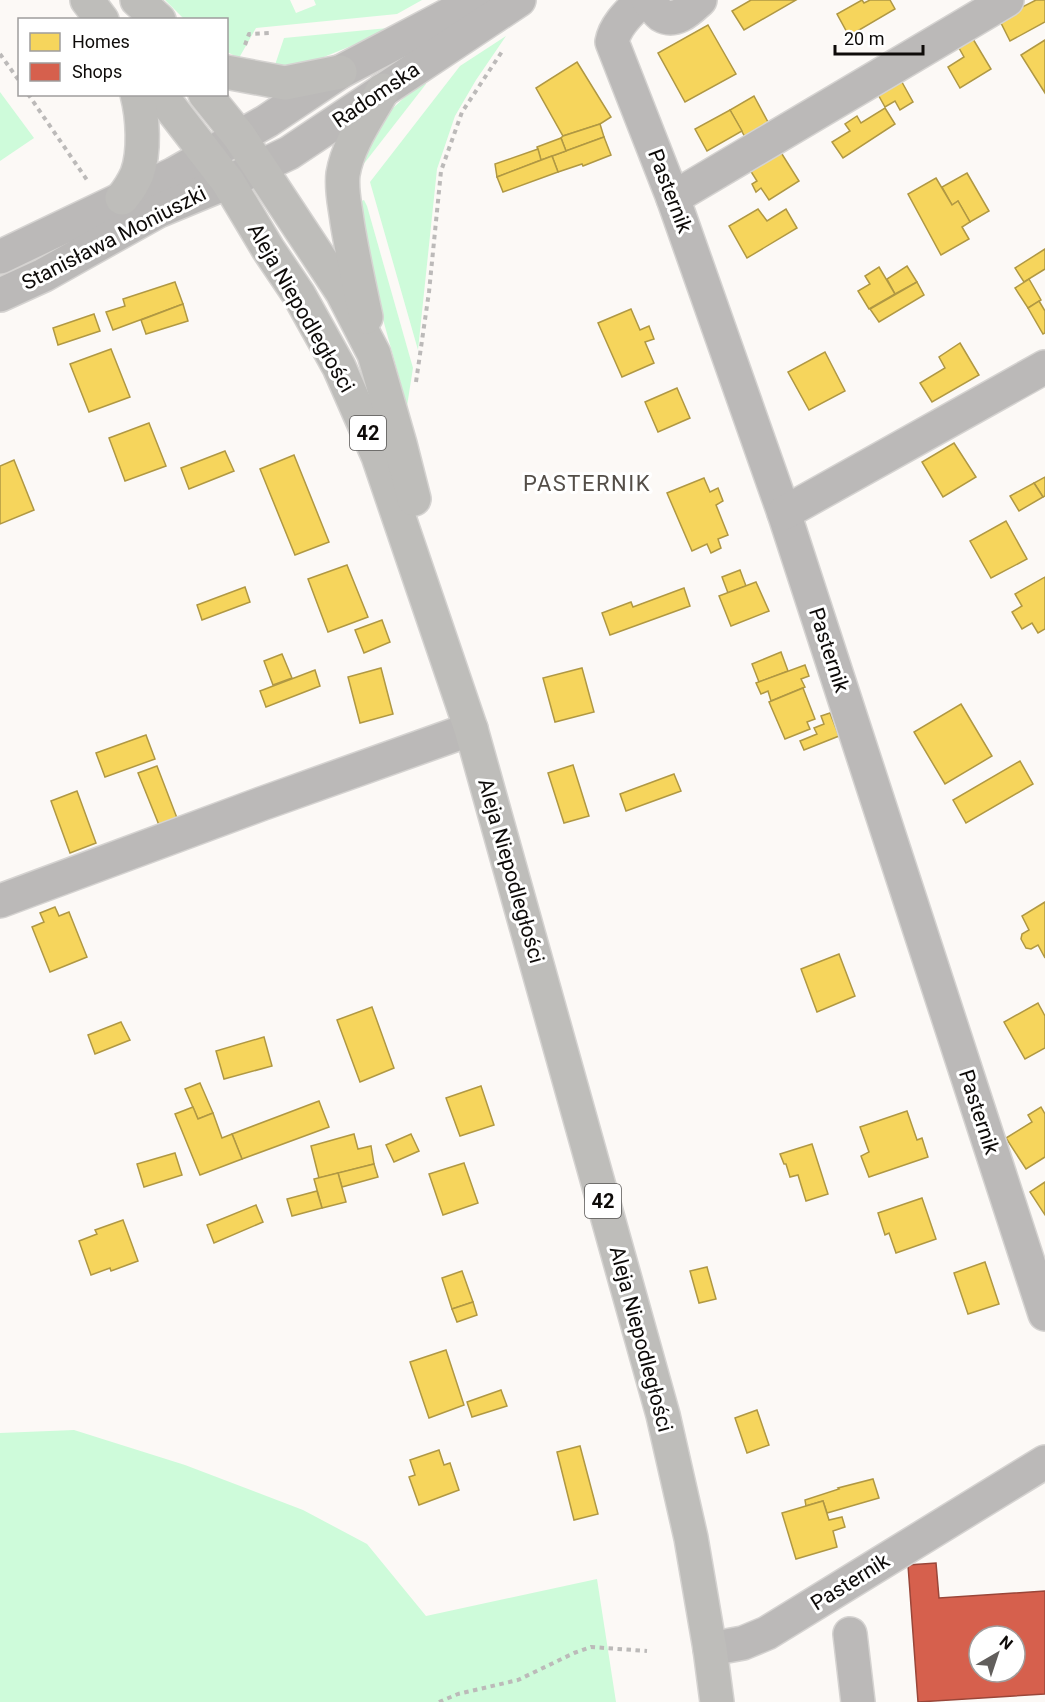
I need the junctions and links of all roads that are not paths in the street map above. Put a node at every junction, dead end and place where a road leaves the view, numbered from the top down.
1 (87, 0) edge
2 (127, 0) edge
3 (137, 0) edge
4 (477, 0) edge
5 (519, 0) edge
6 (642, 0) edge
7 (648, 0) edge
8 (700, 0) edge
9 (1007, 0) edge
10 (100, 18) edge
11 (141, 18) edge
12 (157, 18) edge
13 (228, 72) edge
14 (340, 72) junction
15 (383, 90) junction
16 (138, 96) edge
17 (162, 96) edge
18 (207, 96) edge
19 (239, 136) junction
20 (208, 155) junction
21 (259, 166) junction
22 (228, 182) junction
23 (122, 198) junction
24 (673, 198) junction
25 (0, 257) edge
26 (0, 295) edge
27 (374, 354) junction
28 (1045, 367) edge
29 (784, 513) junction
30 (467, 717) junction
31 (0, 901) edge
32 (1045, 1314) edge
33 (1045, 1462) edge
34 (850, 1634) dead end
35 (710, 1648) junction
36 (717, 1702) edge
37 (858, 1702) edge

1 - 10 main road
2 - 11 main road
3 - 12 main road
4 - 14 street, Radomska
5 - 15 street, Radomska
6 - 24 street, Pasternik
7 - 8 street
9 - 24 street
13 - 14 main road
14 - 19 street, Radomska
15 - 21 street, Radomska
15 - 27 main road
16 - 23 main road
17 - 20 main road, 42
18 - 19 main road, 42
19 - 20 street, Radomska
19 - 21 main road, 42
20 - 22 main road, Aleja Niepodległości / 42
20 - 23 street, Stanisława Moniuszki
21 - 22 street, Radomska
21 - 27 main road, Aleja Niepodległości / 42
22 - 26 street, Stanisława Moniuszki
22 - 30 main road, Aleja Niepodległości / 42
23 - 25 street, Stanisława Moniuszki
24 - 29 street, Pasternik
27 - 30 main road, Aleja Niepodległości / 42
28 - 29 street
29 - 32 street, Pasternik
30 - 31 street
30 - 35 main road, Aleja Niepodległości / 42
33 - 35 street, Pasternik
34 - 37 street
35 - 36 main road, Aleja Niepodległości / 42

